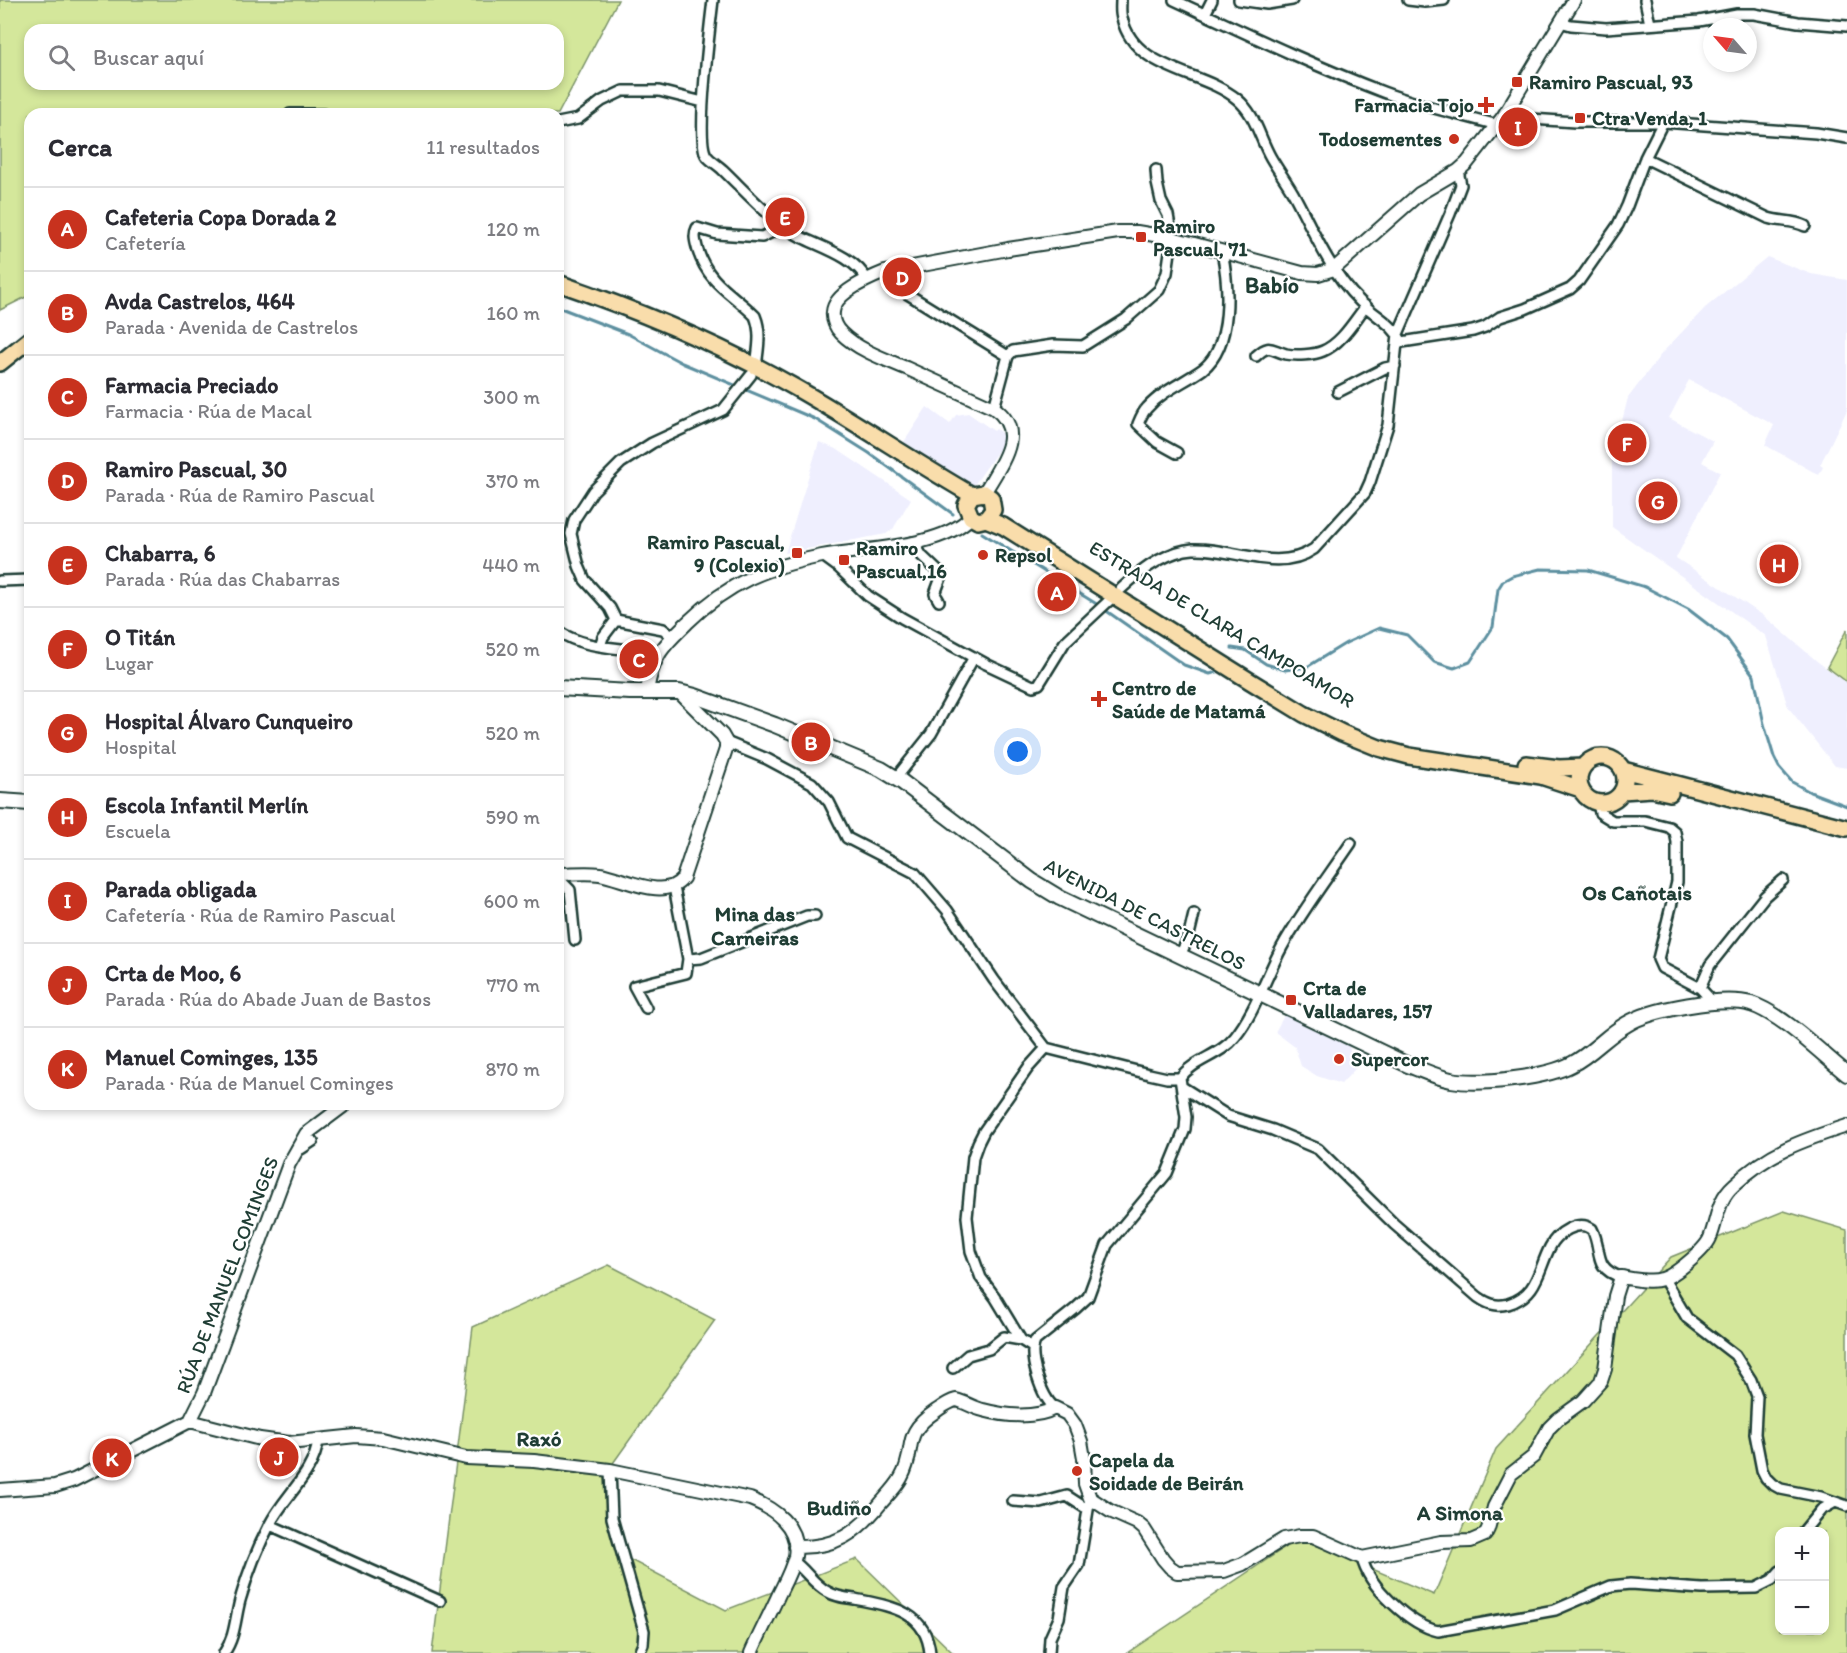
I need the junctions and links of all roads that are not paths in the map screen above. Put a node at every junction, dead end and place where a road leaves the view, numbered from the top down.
1 (713, 0) edge
2 (1121, 0) edge
3 (1174, 0) edge
4 (1212, 0) edge
5 (1239, 0) edge
6 (1292, 0) edge
7 (1408, 0) edge
8 (1444, 0) edge
9 (1574, 0) edge
10 (1645, 0) edge
11 (1205, 14) junction
12 (1560, 22) junction
13 (1650, 24) junction
14 (1847, 26) edge
15 (703, 102) junction
16 (1500, 121) junction
17 (564, 122) edge
18 (1663, 122) junction
19 (1847, 138) edge
20 (1645, 158) junction
21 (1156, 170) dead end
22 (1458, 171) junction
23 (785, 226) junction
24 (1805, 226) dead end
25 (1172, 238) junction
26 (1222, 252) junction
27 (1334, 269) junction
28 (885, 272) junction
29 (867, 280) junction
30 (564, 285) edge
31 (564, 295) edge
32 (1366, 306) junction
33 (1398, 334) junction
34 (24, 344) edge
35 (24, 355) edge
36 (1008, 356) junction
37 (1256, 356) dead end
38 (0, 363) edge
39 (1395, 366) junction
40 (0, 375) edge
41 (751, 375) junction
42 (1338, 392) dead end
43 (994, 408) junction
44 (1177, 453) dead end
45 (979, 506) junction
46 (913, 542) junction
47 (823, 556) junction
48 (24, 580) edge
49 (0, 581) edge
50 (1114, 596) junction
51 (939, 601) dead end
52 (616, 620) junction
53 (564, 634) edge
54 (673, 637) junction
55 (600, 646) junction
56 (658, 655) junction
57 (974, 657) junction
58 (564, 688) edge
59 (647, 691) junction
60 (679, 692) junction
61 (726, 742) junction
62 (1583, 767) junction
63 (1623, 770) junction
64 (896, 778) junction
65 (1581, 789) junction
66 (1622, 791) junction
67 (0, 801) edge
68 (1748, 801) junction
69 (24, 802) edge
70 (1598, 803) junction
71 (1847, 821) edge
72 (1847, 828) edge
73 (1847, 837) edge
74 (1351, 843) dead end
75 (564, 876) edge
76 (1783, 880) dead end
77 (564, 883) edge
78 (674, 887) junction
79 (1194, 914) dead end
80 (815, 916) dead end
81 (575, 940) dead end
82 (1180, 956) junction
83 (688, 959) junction
84 (1700, 988) junction
85 (1259, 993) junction
86 (1714, 1004) junction
87 (646, 1008) dead end
88 (1046, 1048) junction
89 (1847, 1074) edge
90 (1181, 1082) junction
91 (338, 1110) edge
92 (1847, 1126) edge
93 (313, 1141) dead end
94 (297, 1148) junction
95 (1621, 1277) junction
96 (1664, 1279) junction
97 (1021, 1340) junction
98 (1032, 1347) junction
99 (952, 1368) dead end
100 (1055, 1408) junction
101 (190, 1421) junction
102 (318, 1442) junction
103 (610, 1470) junction
104 (0, 1490) edge
105 (1013, 1501) dead end
106 (1835, 1502) junction
107 (1090, 1503) junction
108 (1847, 1506) edge
109 (270, 1525) junction
110 (1807, 1527) edge
111 (795, 1547) junction
112 (1362, 1558) junction
113 (793, 1561) junction
114 (1775, 1576) edge
115 (440, 1601) dead end
116 (224, 1653) edge
117 (639, 1653) edge
118 (751, 1653) edge
119 (930, 1653) edge
120 (1049, 1653) edge

1 - 15 street
2 - 27 street
3 - 11 street
4 - 11 street
5 - 6 street
7 - 8 street
9 - 12 street
10 - 13 street
11 - 16 street
12 - 13 street
12 - 16 street
13 - 14 street
15 - 17 street
15 - 23 street
16 - 18 street
16 - 22 street
18 - 19 street
18 - 20 street
20 - 24 street
20 - 33 street
21 - 25 street
22 - 27 street
22 - 33 street
23 - 29 street
23 - 41 street
25 - 26 street
25 - 28 street
25 - 36 street
26 - 27 street
26 - 44 street
27 - 32 street
28 - 29 street
28 - 36 street
29 - 43 street
30 - 41 main road, ESTRADA DE CLARA CAMPOAMOR
31 - 41 main road, ESTRADA DE CLARA CAMPOAMOR
32 - 33 street
32 - 37 street
33 - 39 street
34 - 38 main road
35 - 40 main road
36 - 43 street
39 - 42 street
39 - 50 street
41 - 45 main road, ESTRADA DE CLARA CAMPOAMOR
41 - 52 street
43 - 45 street
45 - 46 street
45 - 50 main road, ESTRADA DE CLARA CAMPOAMOR
46 - 47 street
46 - 51 street
47 - 54 street
47 - 57 street
48 - 49 street
50 - 57 street
50 - 62 main road, ESTRADA DE CLARA CAMPOAMOR
50 - 65 main road, ESTRADA DE CLARA CAMPOAMOR
52 - 54 street
52 - 55 street
53 - 55 street
54 - 56 street
55 - 56 street
56 - 59 street
57 - 64 street
58 - 59 main road, AVENIDA DE CASTRELOS
59 - 60 main road, AVENIDA DE CASTRELOS
60 - 61 street
60 - 64 main road, AVENIDA DE CASTRELOS
61 - 78 street
61 - 88 street
62 - 63 main road, ESTRADA DE CLARA CAMPOAMOR
62 - 65 main road
63 - 66 main road
63 - 68 main road, ESTRADA DE CLARA CAMPOAMOR
64 - 82 main road, AVENIDA DE CASTRELOS
65 - 70 main road, ESTRADA DE CLARA CAMPOAMOR
66 - 70 main road
66 - 73 main road
67 - 69 main road
68 - 71 main road, ESTRADA DE CLARA CAMPOAMOR
68 - 72 main road, ESTRADA DE CLARA CAMPOAMOR
70 - 84 street
74 - 85 street
75 - 78 street
76 - 84 street
77 - 81 street
78 - 83 street
79 - 82 street
80 - 83 street
82 - 85 main road, AVENIDA DE CASTRELOS
83 - 87 street
84 - 86 street
85 - 86 main road, AVENIDA DE CASTRELOS
85 - 90 street
86 - 89 main road, AVENIDA DE CASTRELOS
88 - 90 street
88 - 97 street
90 - 95 street
90 - 98 street
91 - 94 street, RÚA DE MANUEL COMINGES
92 - 96 street
93 - 94 street
94 - 101 street, RÚA DE MANUEL COMINGES
95 - 96 street
95 - 112 street
96 - 106 street
97 - 98 street
97 - 99 street
98 - 100 street
100 - 107 street
100 - 111 street
101 - 102 street
101 - 104 street, RÚA DE MANUEL COMINGES
102 - 103 street
102 - 109 street
103 - 111 street
103 - 117 street
105 - 107 street
106 - 108 street
106 - 110 street
107 - 112 street
107 - 120 street
109 - 115 street
109 - 116 street
111 - 113 street
112 - 114 street
113 - 118 street
113 - 119 street

